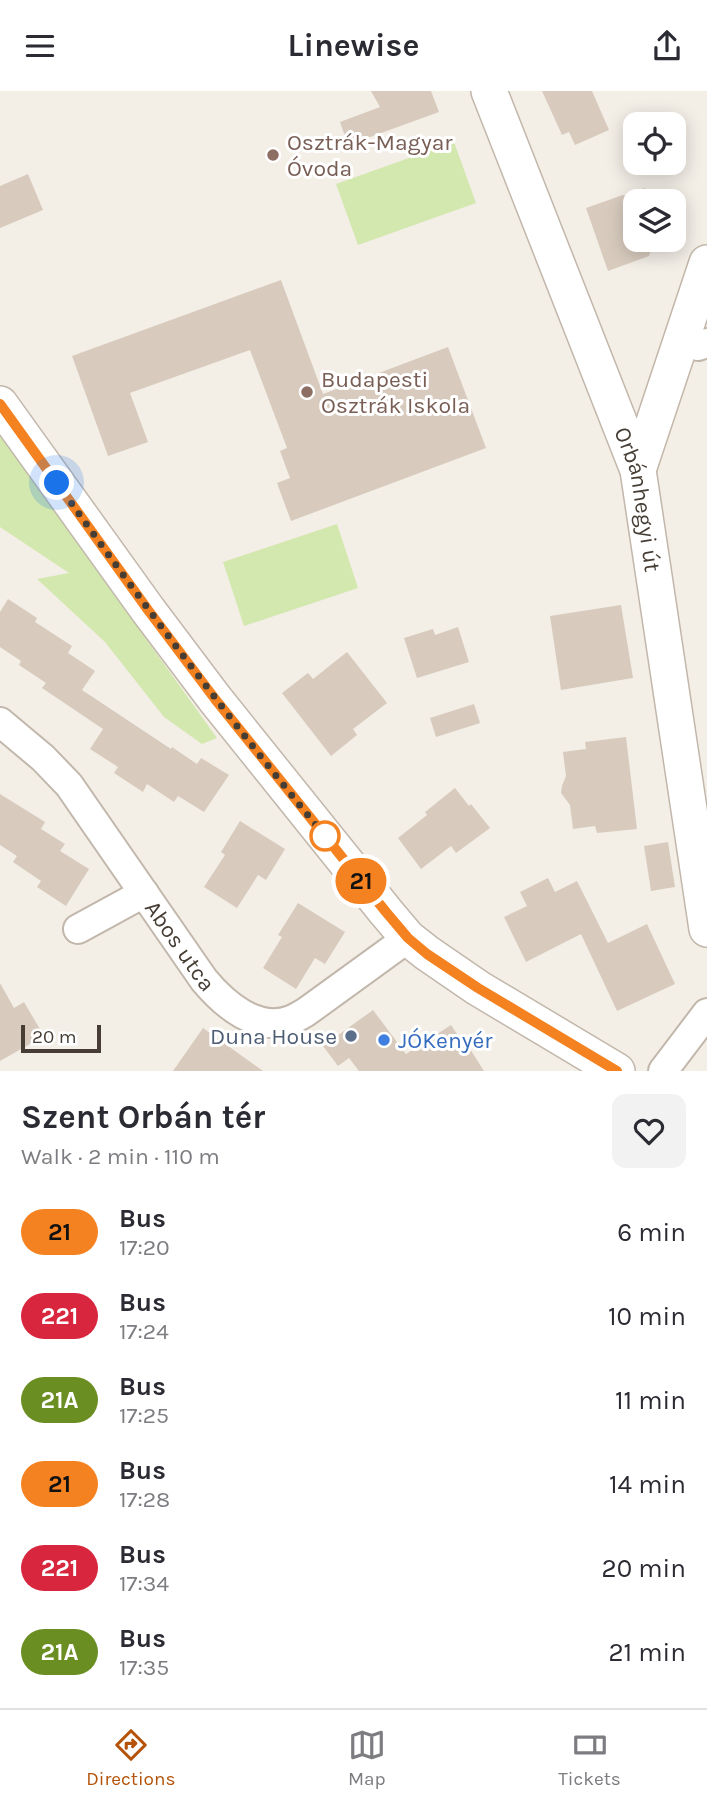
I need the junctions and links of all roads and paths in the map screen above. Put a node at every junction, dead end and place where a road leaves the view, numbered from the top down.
1 (489, 91) edge
2 (707, 263) edge
3 (694, 342) edge
4 (0, 404) edge
5 (638, 470) junction
6 (0, 722) edge
7 (144, 893) junction
8 (78, 929) dead end
9 (707, 929) edge
10 (408, 938) junction
11 (707, 1013) edge
12 (617, 1071) edge
13 (663, 1071) edge

1 - 5 street, Orbánhegyi út
2 - 3 street
3 - 5 street
4 - 10 street
5 - 9 street, Orbánhegyi út
6 - 7 street, Abos utca
7 - 8 street
7 - 10 street, Abos utca
10 - 12 street
11 - 13 street

